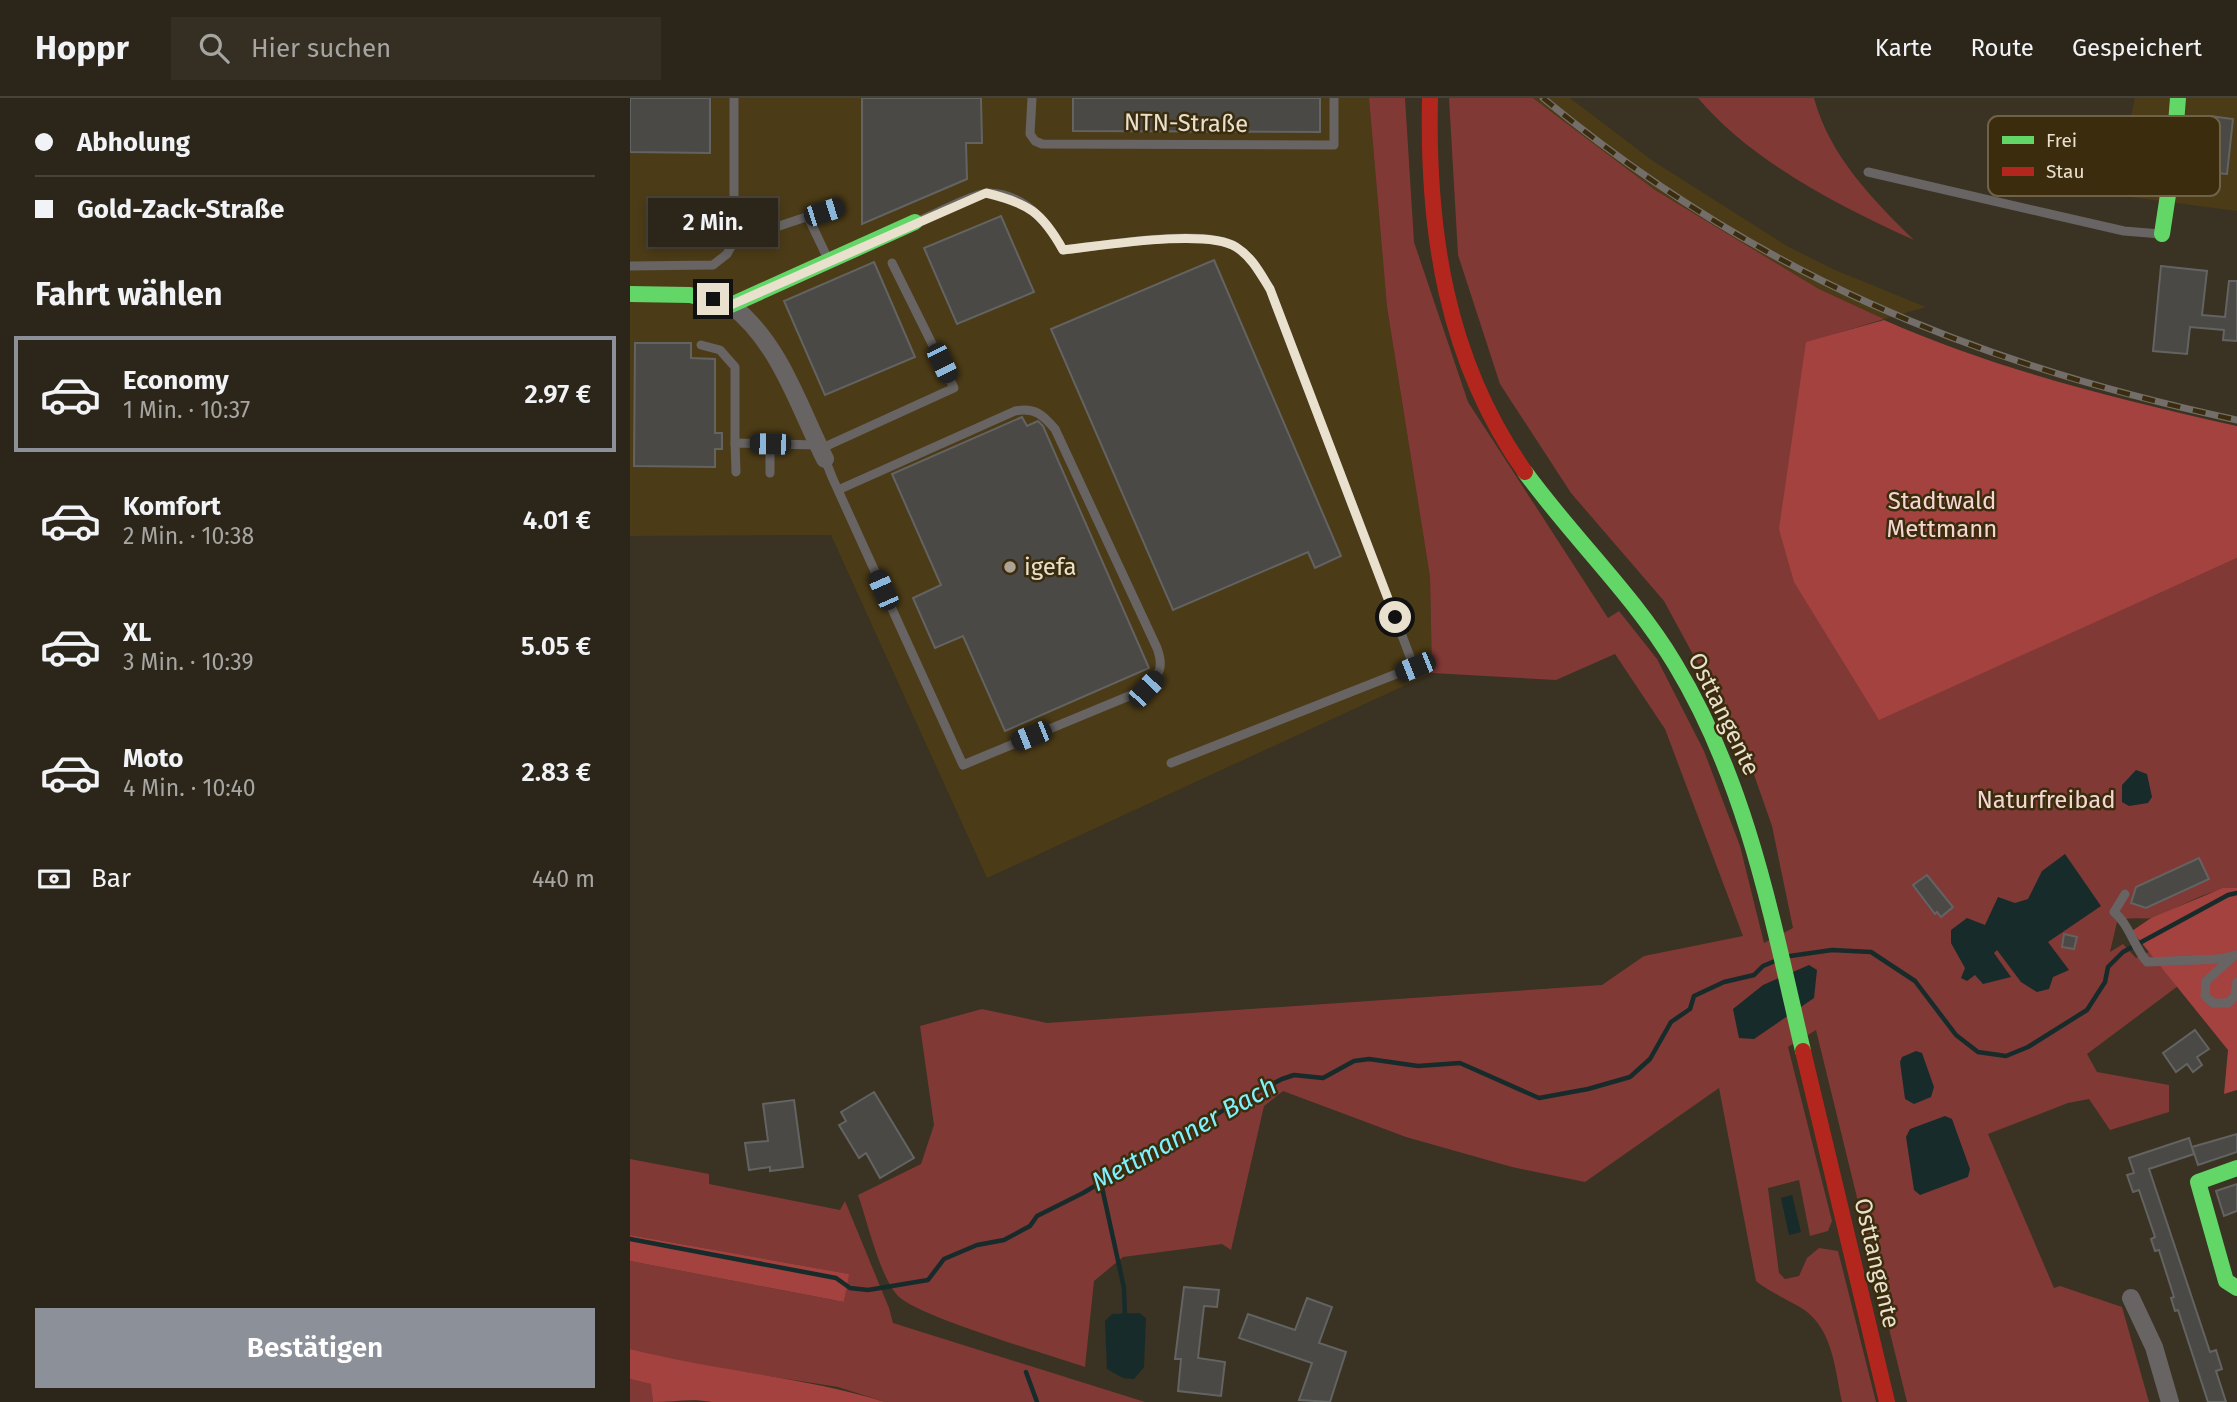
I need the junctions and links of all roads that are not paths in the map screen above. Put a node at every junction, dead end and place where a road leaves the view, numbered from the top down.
1 (734, 98) edge
2 (1032, 98) edge
3 (1334, 98) edge
4 (1430, 98) edge
5 (2178, 98) edge
6 (2177, 116) edge
7 (1868, 172) dead end
8 (2168, 196) edge
9 (839, 206) dead end
10 (808, 217) junction
11 (915, 222) joint
12 (2162, 234) joint
13 (734, 242) junction
14 (829, 261) junction
15 (892, 263) dead end
16 (630, 266) edge
17 (630, 294) edge
18 (731, 305) junction
19 (701, 345) dead end
20 (735, 443) junction
21 (770, 444) junction
22 (821, 451) junction
23 (736, 472) dead end
24 (770, 473) dead end
25 (838, 490) junction
26 (1171, 763) dead end
27 (2124, 894) dead end
28 (2237, 956) edge
29 (2237, 982) edge
30 (2237, 1168) edge
31 (2237, 1288) edge
32 (2131, 1298) dead end
33 (1887, 1402) edge
34 (2170, 1402) edge

1 - 13 lane
2 - 3 lane, NTN-Straße
4 - 33 main road, Osttangente
5 - 6 main road
7 - 12 lane
8 - 12 main road
9 - 10 lane
10 - 13 lane
10 - 14 lane
11 - 14 main road
11 - 26 lane
13 - 16 lane
14 - 18 main road
15 - 22 lane
17 - 18 main road
18 - 22 street
19 - 20 lane
20 - 21 lane
20 - 23 lane
21 - 22 lane
21 - 24 lane
22 - 25 lane
25 - 25 lane
27 - 28 lane
28 - 29 lane
30 - 31 main road
32 - 34 street

